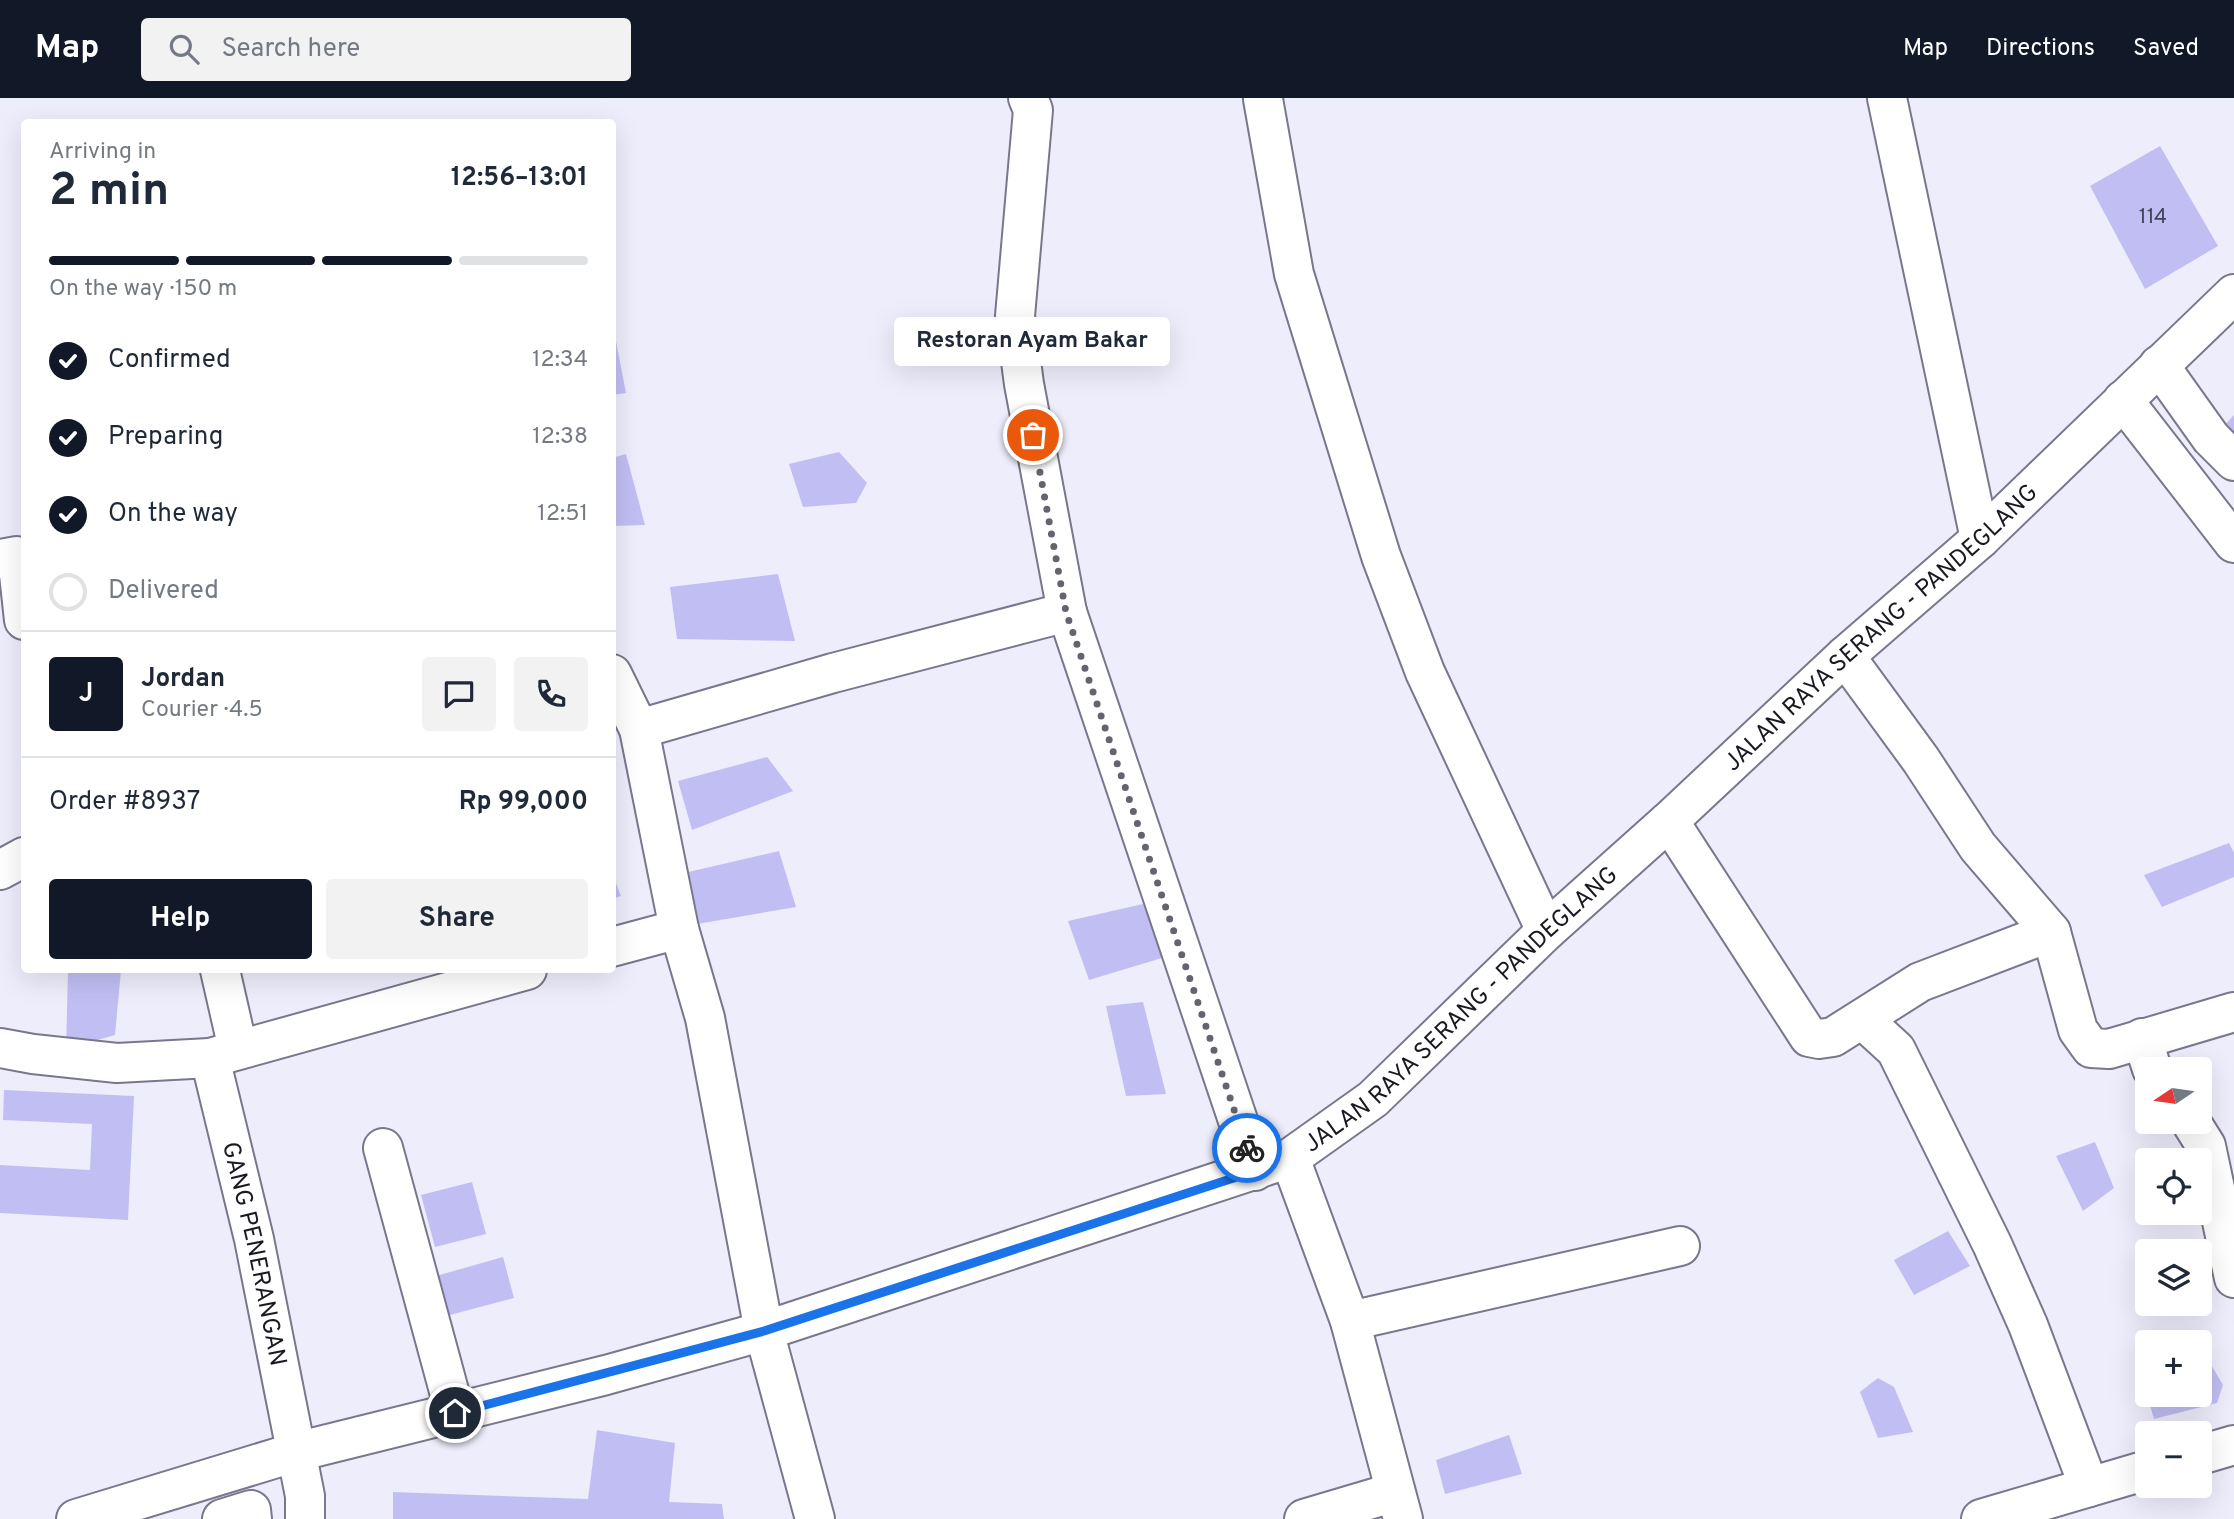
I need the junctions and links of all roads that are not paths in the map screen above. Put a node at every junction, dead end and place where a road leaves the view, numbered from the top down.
1 (1028, 98) edge
2 (1887, 98) edge
3 (1263, 99) edge
4 (2234, 294) edge
5 (2159, 365) junction
6 (2123, 400) junction
7 (2234, 461) edge
8 (1980, 539) junction
9 (2234, 543) edge
10 (14, 557) edge
11 (21, 601) edge
12 (1066, 612) junction
13 (1845, 656) junction
14 (616, 682) edge
15 (639, 729) junction
16 (1669, 821) junction
17 (21, 859) edge
18 (0, 870) edge
19 (679, 929) junction
20 (1546, 931) junction
21 (2051, 932) junction
22 (616, 946) edge
23 (220, 973) edge
24 (516, 973) edge
25 (2234, 1012) edge
26 (1861, 1021) junction
27 (0, 1048) edge
28 (224, 1053) junction
29 (2147, 1054) edge
30 (2210, 1135) edge
31 (383, 1148) dead end
32 (1290, 1158) junction
33 (1255, 1171) junction
34 (1680, 1246) dead end
35 (2234, 1278) edge
36 (1350, 1321) junction
37 (764, 1331) junction
38 (455, 1413) junction
39 (2234, 1445) edge
40 (2212, 1451) edge
41 (296, 1452) junction
42 (2135, 1474) edge
43 (2089, 1488) junction
44 (1399, 1506) edge
45 (76, 1519) edge
46 (222, 1519) edge
47 (251, 1519) edge
48 (305, 1519) edge
49 (815, 1519) edge
50 (1304, 1519) edge
51 (1981, 1519) edge

1 - 12 street
2 - 8 street
3 - 20 street
4 - 5 street, JALAN RAYA SERANG - PANDEGLANG
5 - 6 street, JALAN RAYA SERANG - PANDEGLANG
5 - 7 street
6 - 8 street, JALAN RAYA SERANG - PANDEGLANG
6 - 9 street
8 - 13 street, JALAN RAYA SERANG - PANDEGLANG
10 - 11 street
12 - 15 street
12 - 33 street
13 - 16 street, JALAN RAYA SERANG - PANDEGLANG
13 - 21 street
14 - 15 street
15 - 19 street
16 - 20 street, JALAN RAYA SERANG - PANDEGLANG
16 - 26 street
17 - 18 street
19 - 22 street
19 - 37 street
20 - 32 street, JALAN RAYA SERANG - PANDEGLANG
21 - 26 street
21 - 29 street
23 - 28 street, GANG PENERANGAN
24 - 28 street
25 - 29 street
26 - 43 street
27 - 28 street
28 - 41 street, GANG PENERANGAN
30 - 35 street
31 - 38 street
32 - 33 street, JALAN RAYA SERANG - PANDEGLANG
32 - 36 street
33 - 37 street, JALAN RAYA SERANG - PANDEGLANG
34 - 36 street
36 - 44 street
37 - 38 street, JALAN RAYA SERANG - PANDEGLANG
37 - 49 street
38 - 41 street, JALAN RAYA SERANG - PANDEGLANG
39 - 40 street
41 - 45 street, JALAN RAYA SERANG - PANDEGLANG
41 - 48 street, GANG PENERANGAN
42 - 43 street
43 - 51 street
44 - 50 street
46 - 47 street

